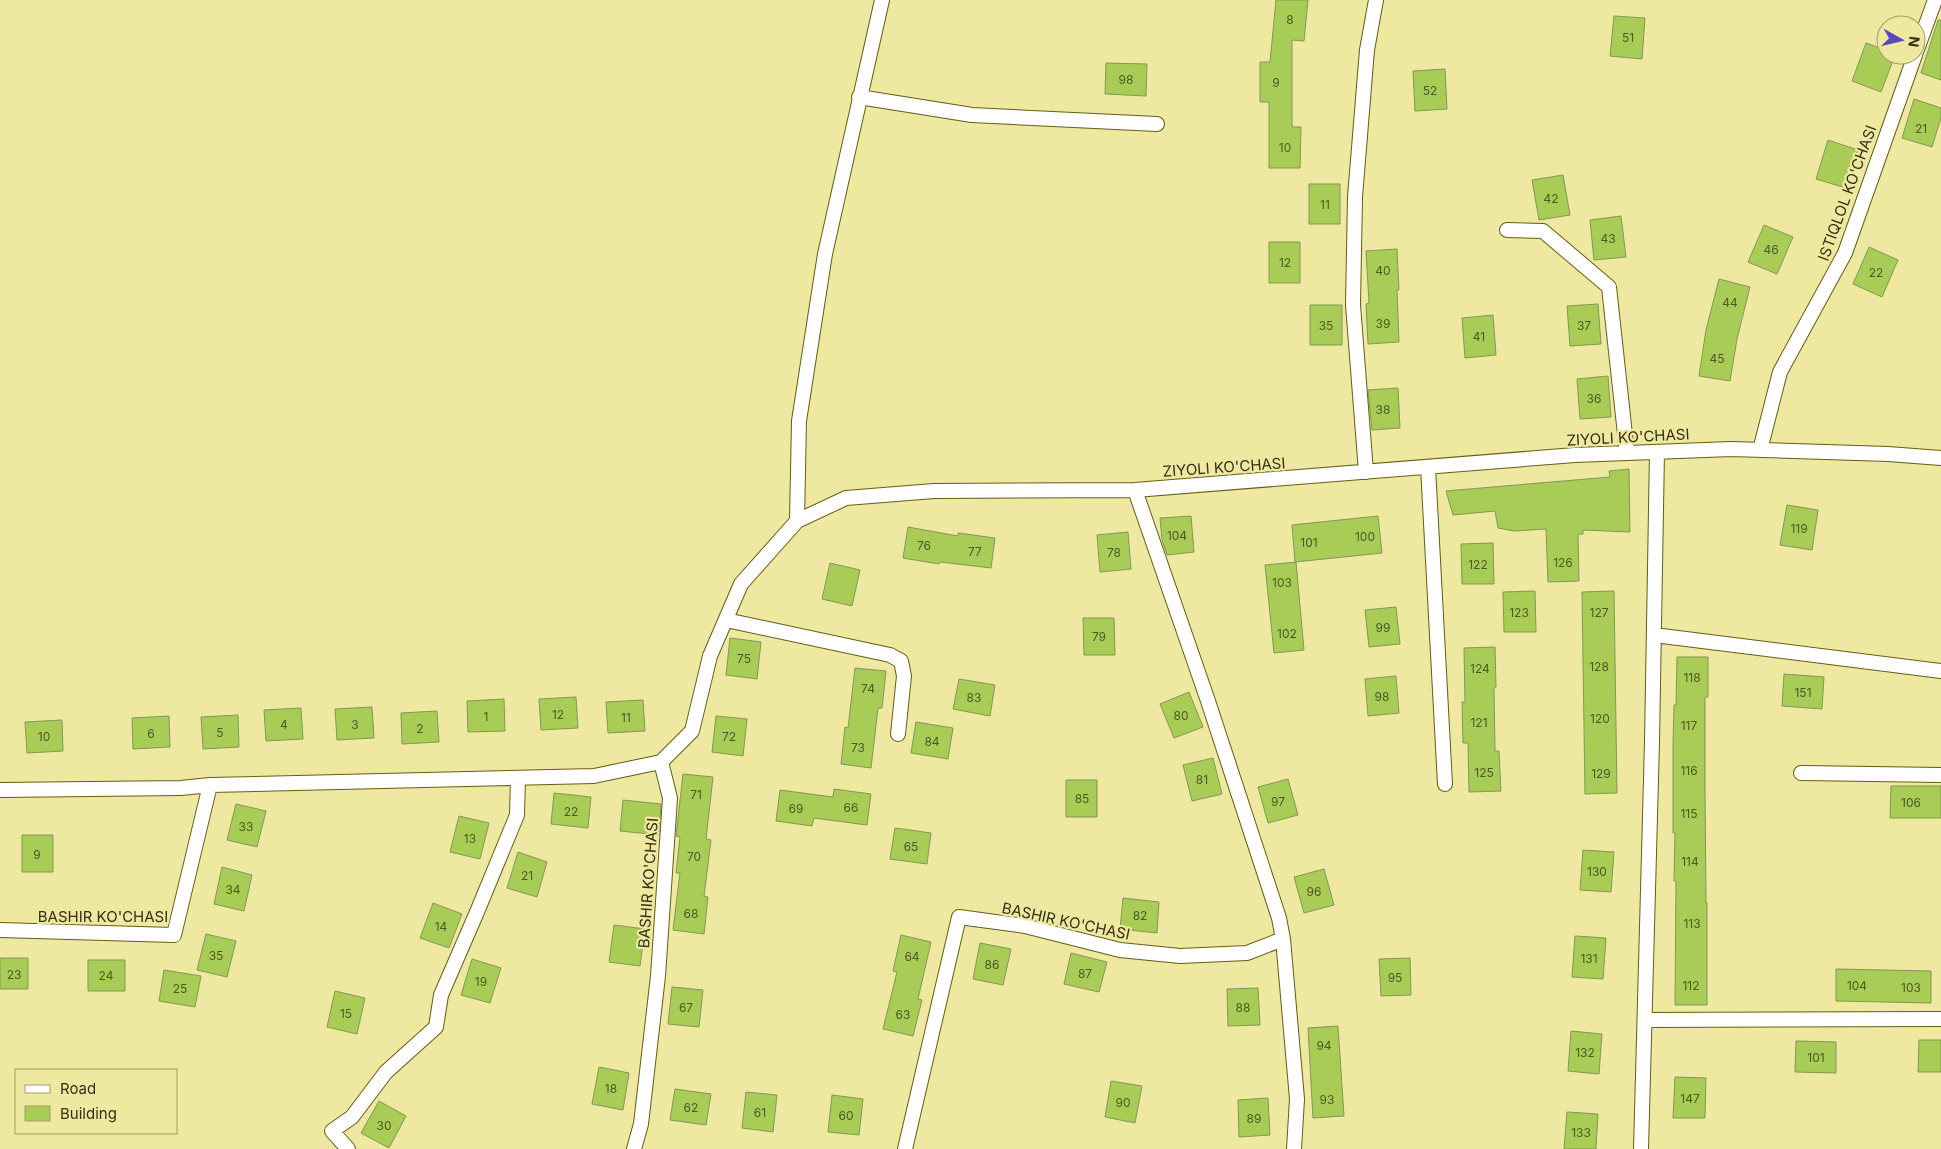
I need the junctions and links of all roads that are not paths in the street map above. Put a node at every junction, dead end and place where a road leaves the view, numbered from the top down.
1 (882, 0) edge
2 (1376, 0) edge
3 (1935, 0) edge
4 (1926, 24) edge
5 (1911, 65) edge
6 (859, 97) junction
7 (1157, 124) dead end
8 (1507, 230) dead end
9 (1760, 450) junction
10 (1657, 452) junction
11 (1627, 453) junction
12 (1941, 458) edge
13 (1428, 467) junction
14 (1366, 472) junction
15 (1135, 490) junction
16 (797, 521) junction
17 (726, 620) junction
18 (1654, 635) junction
19 (1941, 671) edge
20 (898, 734) dead end
21 (661, 762) junction
22 (1801, 773) dead end
23 (1941, 775) edge
24 (518, 778) junction
25 (1445, 784) dead end
26 (210, 785) junction
27 (0, 790) edge
28 (0, 930) edge
29 (1283, 939) junction
30 (1941, 1019) edge
31 (1645, 1020) junction
32 (348, 1149) edge
33 (634, 1149) edge
34 (905, 1149) edge
35 (1294, 1149) edge
36 (1642, 1149) edge

1 - 6 street
2 - 14 street
3 - 4 street, ISTIQLOL KO'CHASI
5 - 9 street, ISTIQLOL KO'CHASI
6 - 7 street
6 - 16 street
8 - 11 street
9 - 10 street, ZIYOLI KO'CHASI
9 - 12 street, ZIYOLI KO'CHASI
10 - 11 street, ZIYOLI KO'CHASI
10 - 18 street
11 - 13 street, ZIYOLI KO'CHASI
13 - 14 street, ZIYOLI KO'CHASI
13 - 25 street
14 - 15 street, ZIYOLI KO'CHASI
15 - 16 street, ZIYOLI KO'CHASI
15 - 29 street
16 - 17 street, ZIYOLI KO'CHASI
17 - 20 street
17 - 21 street, ZIYOLI KO'CHASI
18 - 19 street
18 - 31 street
21 - 24 street
21 - 33 street, BASHIR KO'CHASI
22 - 23 street
24 - 26 street
24 - 32 street
26 - 27 street
26 - 28 street, BASHIR KO'CHASI
29 - 34 street, BASHIR KO'CHASI
29 - 35 street
30 - 31 street
31 - 36 street

